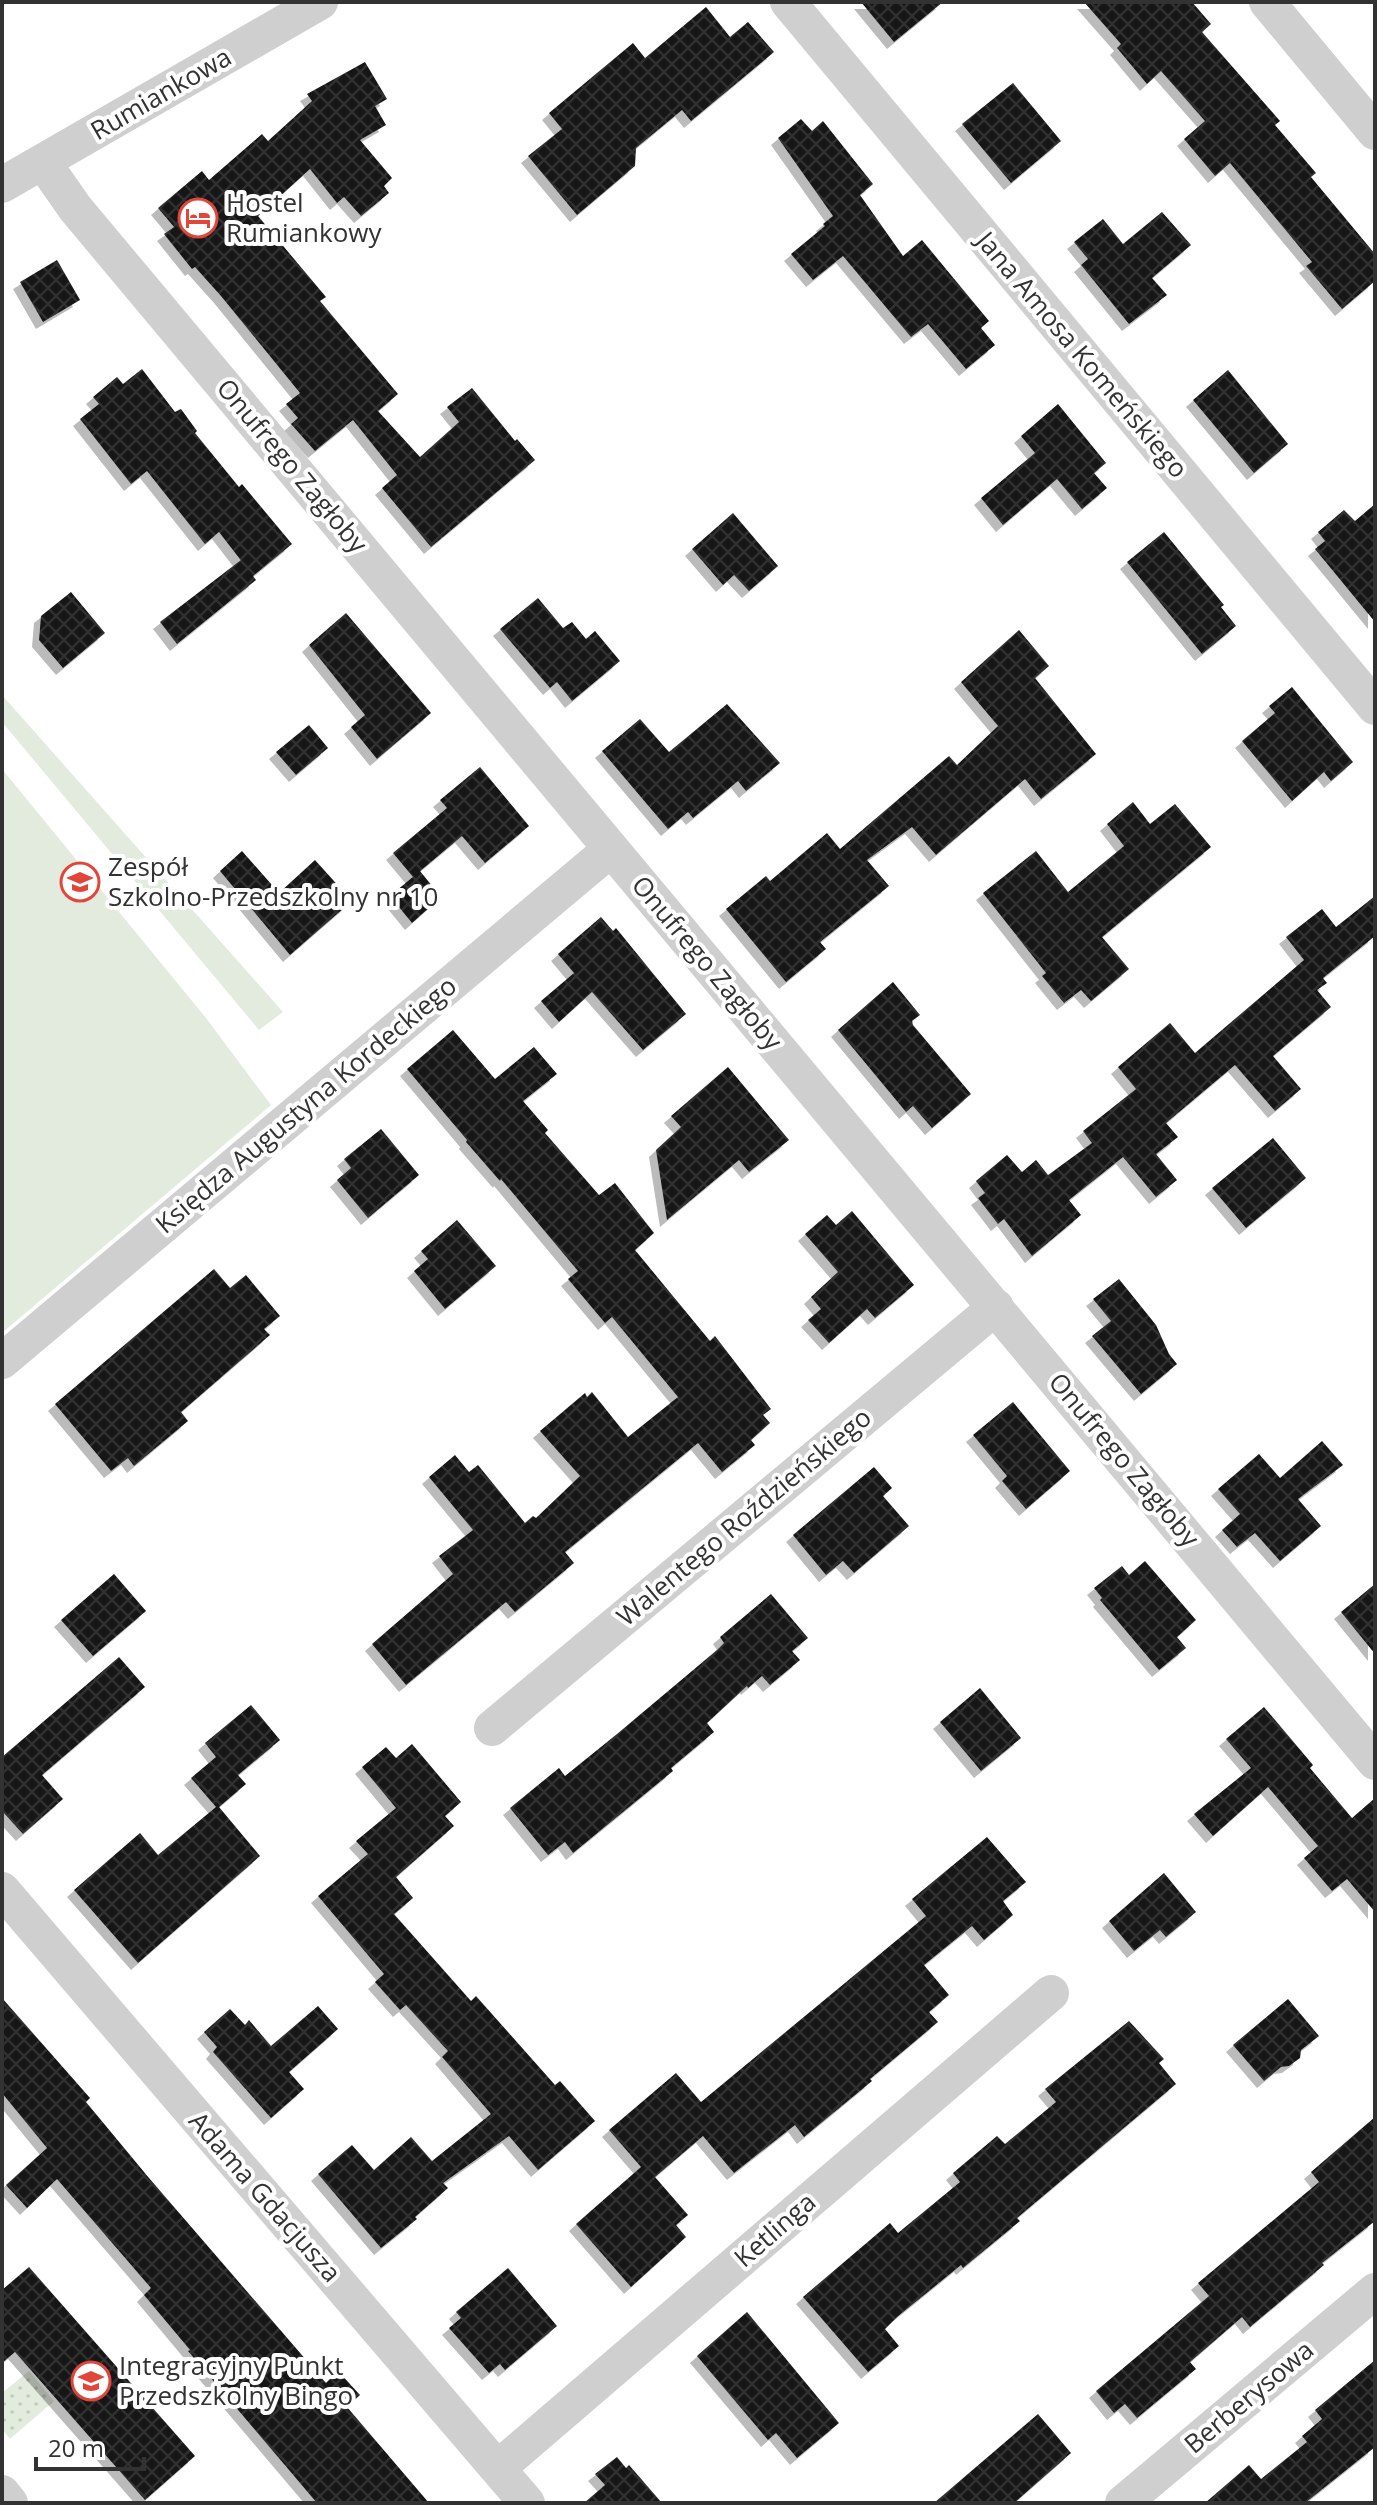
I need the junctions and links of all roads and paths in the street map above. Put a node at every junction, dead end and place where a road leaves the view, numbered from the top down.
1 (320, 2) edge
2 (788, 2) edge
3 (1267, 2) edge
4 (1375, 132) edge
5 (43, 162) junction
6 (2, 185) edge
7 (1375, 707) edge
8 (611, 849) junction
9 (996, 1307) junction
10 (2, 1361) edge
11 (492, 1728) dead end
12 (1375, 1762) edge
13 (2, 1890) edge
14 (1051, 1993) dead end
15 (1375, 2291) edge
16 (498, 2468) junction
17 (2, 2493) edge
18 (10, 2503) edge
19 (527, 2503) edge
20 (1123, 2503) edge

1 - 5 street, Rumiankowa
2 - 7 street, Jana Amosa Komeńskiego
3 - 4 street
5 - 6 street, Rumiankowa
5 - 8 street, Onufrego Zagłoby
8 - 9 street, Onufrego Zagłoby
8 - 10 street, Księdza Augustyna Kordeckiego
9 - 11 street, Walentego Roździeńskiego
9 - 12 street, Onufrego Zagłoby
13 - 16 street, Adama Gdacjusza
14 - 16 street, Ketlinga
15 - 20 street, Berberysowa
16 - 19 street, Adama Gdacjusza
17 - 18 street

